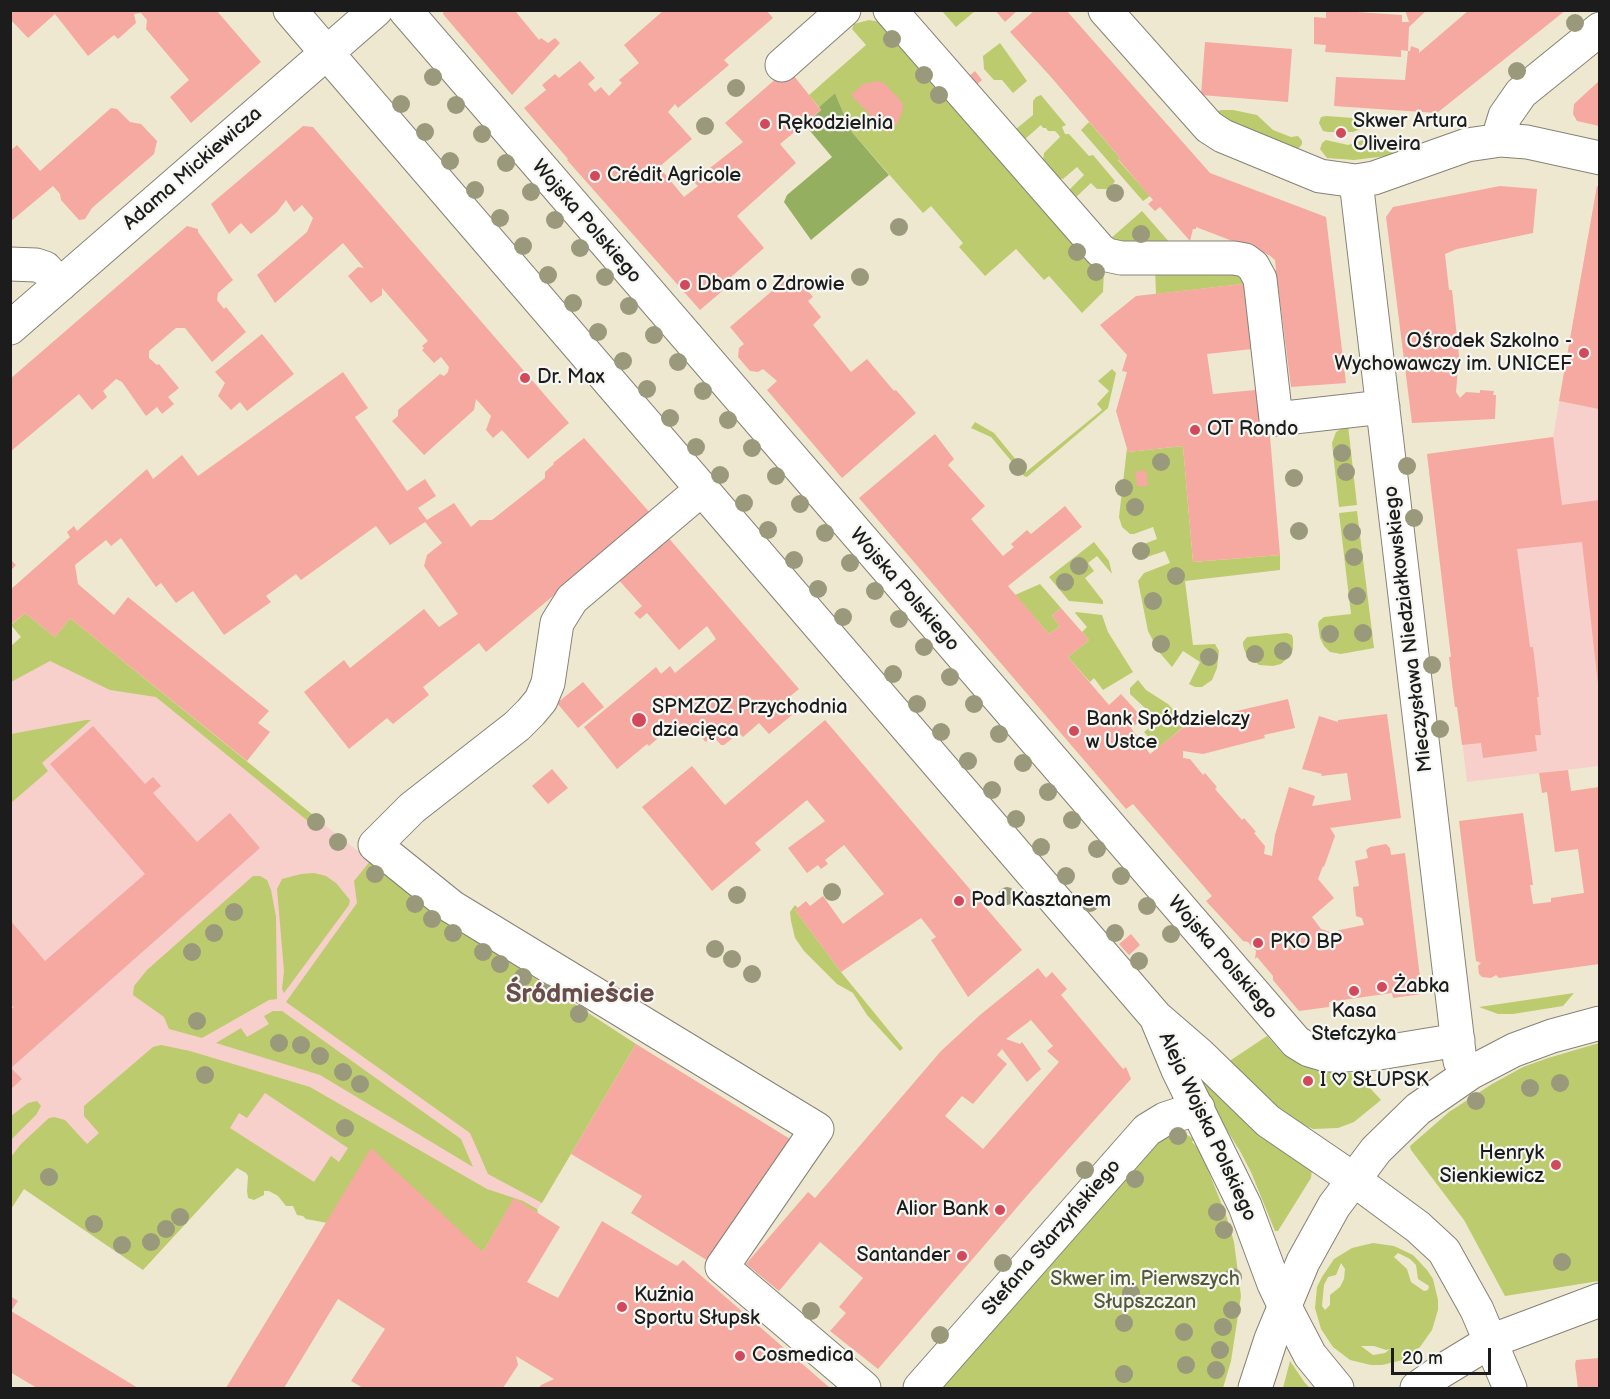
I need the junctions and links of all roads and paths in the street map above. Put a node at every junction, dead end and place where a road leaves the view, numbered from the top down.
1 (290, 10) edge
2 (376, 10) edge
3 (405, 10) edge
4 (844, 10) edge
5 (890, 10) edge
6 (1105, 10) edge
7 (1599, 29) edge
8 (327, 54) junction
9 (782, 65) dead end
10 (1501, 140) junction
11 (1599, 158) edge
12 (1356, 181) junction
13 (10, 264) edge
14 (60, 285) junction
15 (10, 328) edge
16 (1383, 407) junction
17 (702, 489) junction
18 (1156, 1017) junction
19 (1599, 1023) edge
20 (1458, 1040) junction
21 (1463, 1077) junction
22 (1198, 1108) junction
23 (1353, 1179) junction
24 (1599, 1300) edge
25 (1285, 1307) junction
26 (1491, 1341) junction
27 (864, 1389) edge
28 (920, 1389) edge
29 (1255, 1389) edge
30 (1337, 1389) edge
31 (1418, 1389) edge
32 (1510, 1389) edge

1 - 8 street
2 - 8 street, Adama Mickiewicza
3 - 20 street, Wojska Polskiego
4 - 9 street
5 - 16 street
6 - 12 street
7 - 10 street
8 - 14 street, Adama Mickiewicza
8 - 17 street
10 - 11 street
10 - 12 street
12 - 16 street, Mieczysława Niedziałkowskiego
13 - 14 street
14 - 15 street, Adama Mickiewicza
16 - 20 street, Mieczysława Niedziałkowskiego
17 - 18 street
17 - 27 street
18 - 22 street, Aleja Wojska Polskiego
18 - 23 street, Aleja Wojska Polskiego
19 - 21 street
20 - 21 street, Mieczysława Niedziałkowskiego
21 - 23 street
22 - 25 street, Aleja Wojska Polskiego
22 - 28 street, Stefana Starzyńskiego
23 - 25 street
23 - 26 street, Aleja Wojska Polskiego
24 - 26 street
25 - 29 street
25 - 30 street, Aleja Wojska Polskiego
26 - 31 street
26 - 32 street, Aleja Wojska Polskiego

